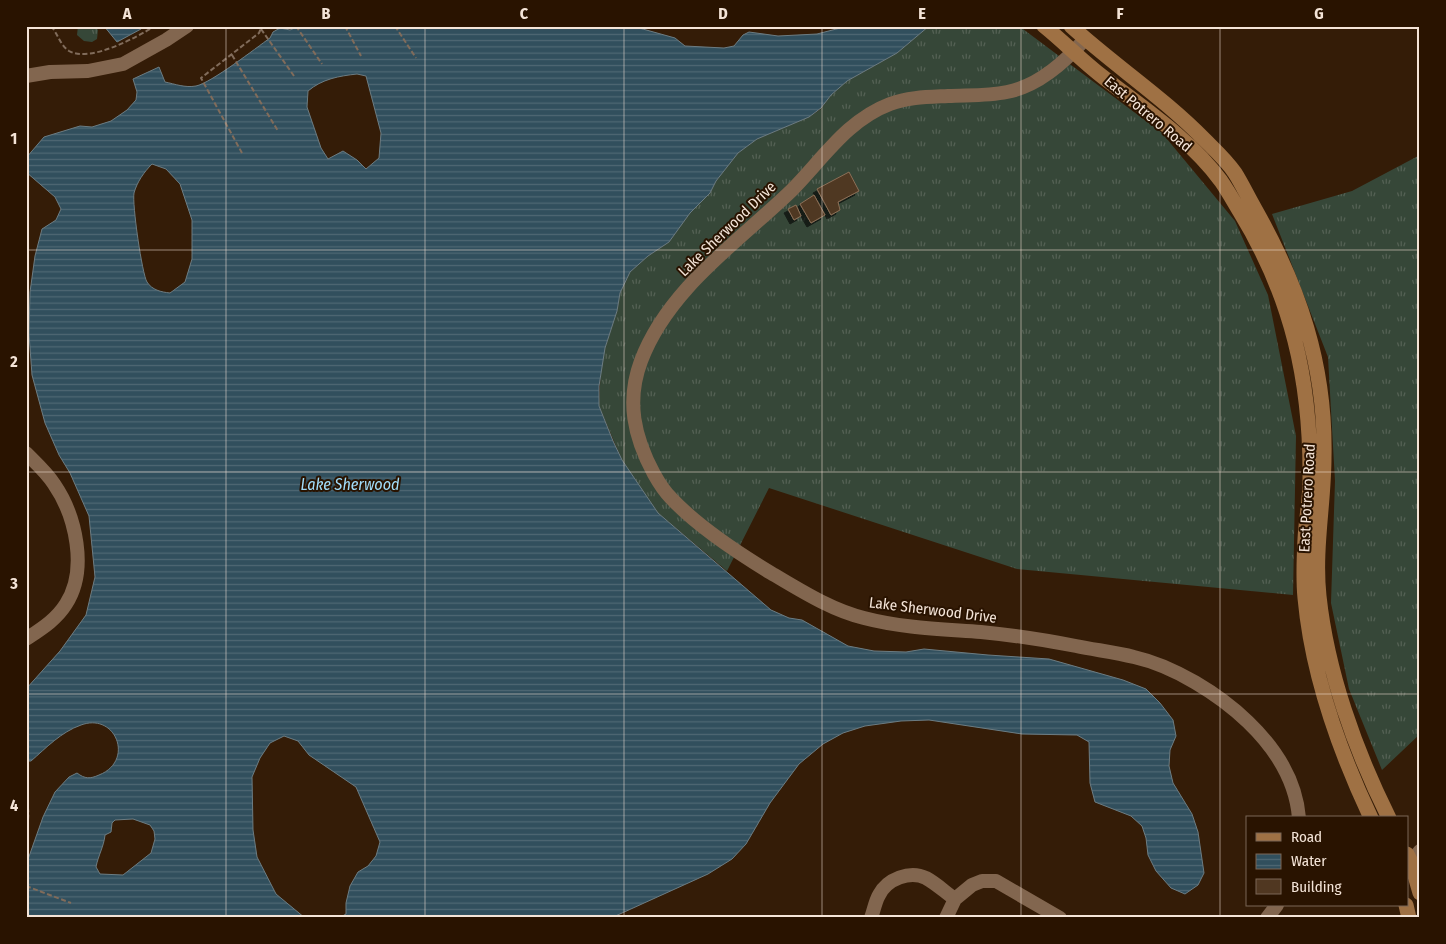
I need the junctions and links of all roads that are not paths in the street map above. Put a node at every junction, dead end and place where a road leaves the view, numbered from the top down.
1 (187, 26) edge
2 (1044, 26) edge
3 (1071, 26) edge
4 (1085, 39) junction
5 (1073, 53) junction
6 (26, 76) edge
7 (26, 453) edge
8 (26, 639) edge
9 (1299, 816) edge
10 (1370, 816) edge
11 (1388, 816) edge
12 (1413, 858) edge
13 (1420, 894) edge
14 (955, 899) junction
15 (1276, 906) edge
16 (871, 918) edge
17 (946, 918) edge
18 (1060, 918) edge
19 (1267, 918) edge

1 - 6 street
2 - 5 street, East Potrero Road
3 - 4 street, East Potrero Road
4 - 5 street, Lake Sherwood Drive
4 - 11 street, East Potrero Road
5 - 9 street, Lake Sherwood Drive
5 - 10 street, East Potrero Road
7 - 8 street
12 - 13 street
14 - 16 street
14 - 17 street
14 - 18 street
15 - 19 street

